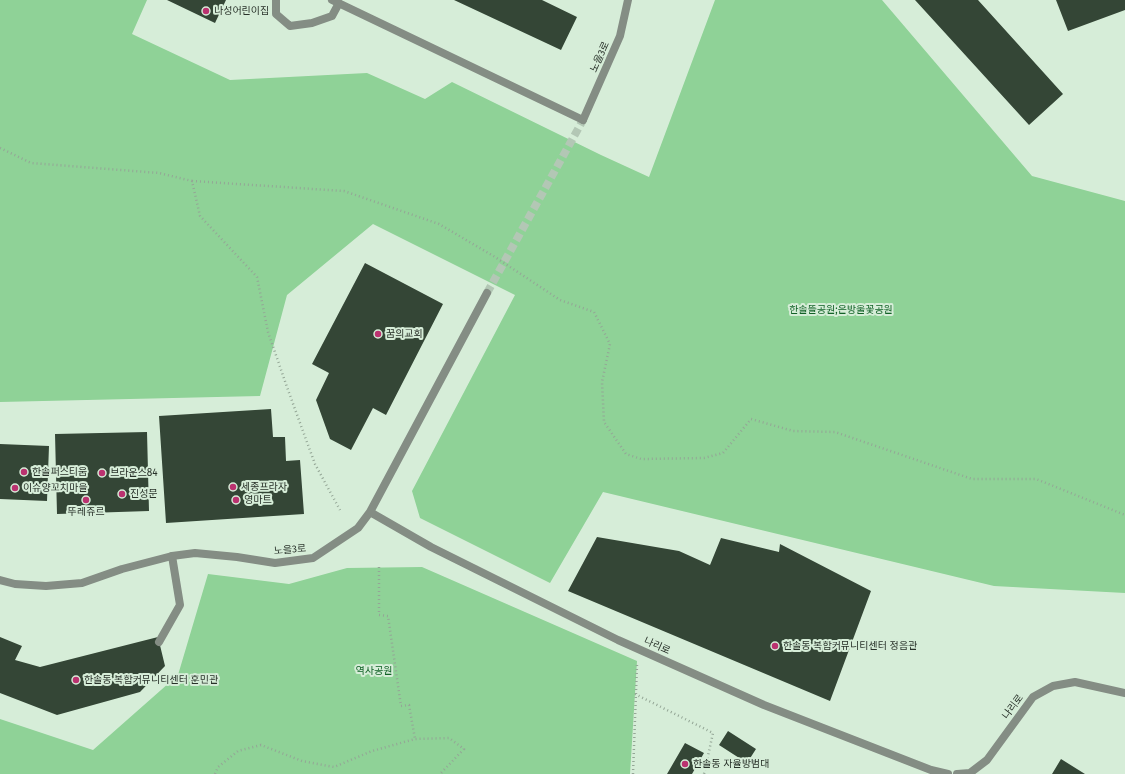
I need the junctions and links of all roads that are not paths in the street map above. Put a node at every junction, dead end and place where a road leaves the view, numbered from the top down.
1 (276, 0) edge
2 (628, 0) edge
3 (335, 2) edge
4 (487, 293) tunnel mouth
5 (370, 512) junction
6 (172, 556) junction
7 (0, 580) edge
8 (159, 642) dead end
9 (1125, 693) edge
10 (969, 773) edge
11 (948, 774) edge
12 (957, 774) edge

1 - 3 street
2 - 3 street, 노을3로
4 - 5 street, 노을3로
5 - 6 street, 노을3로
5 - 11 street, 나리로
6 - 7 street, 노을3로
6 - 8 street
9 - 10 street, 나리로
10 - 12 street, 나리로

